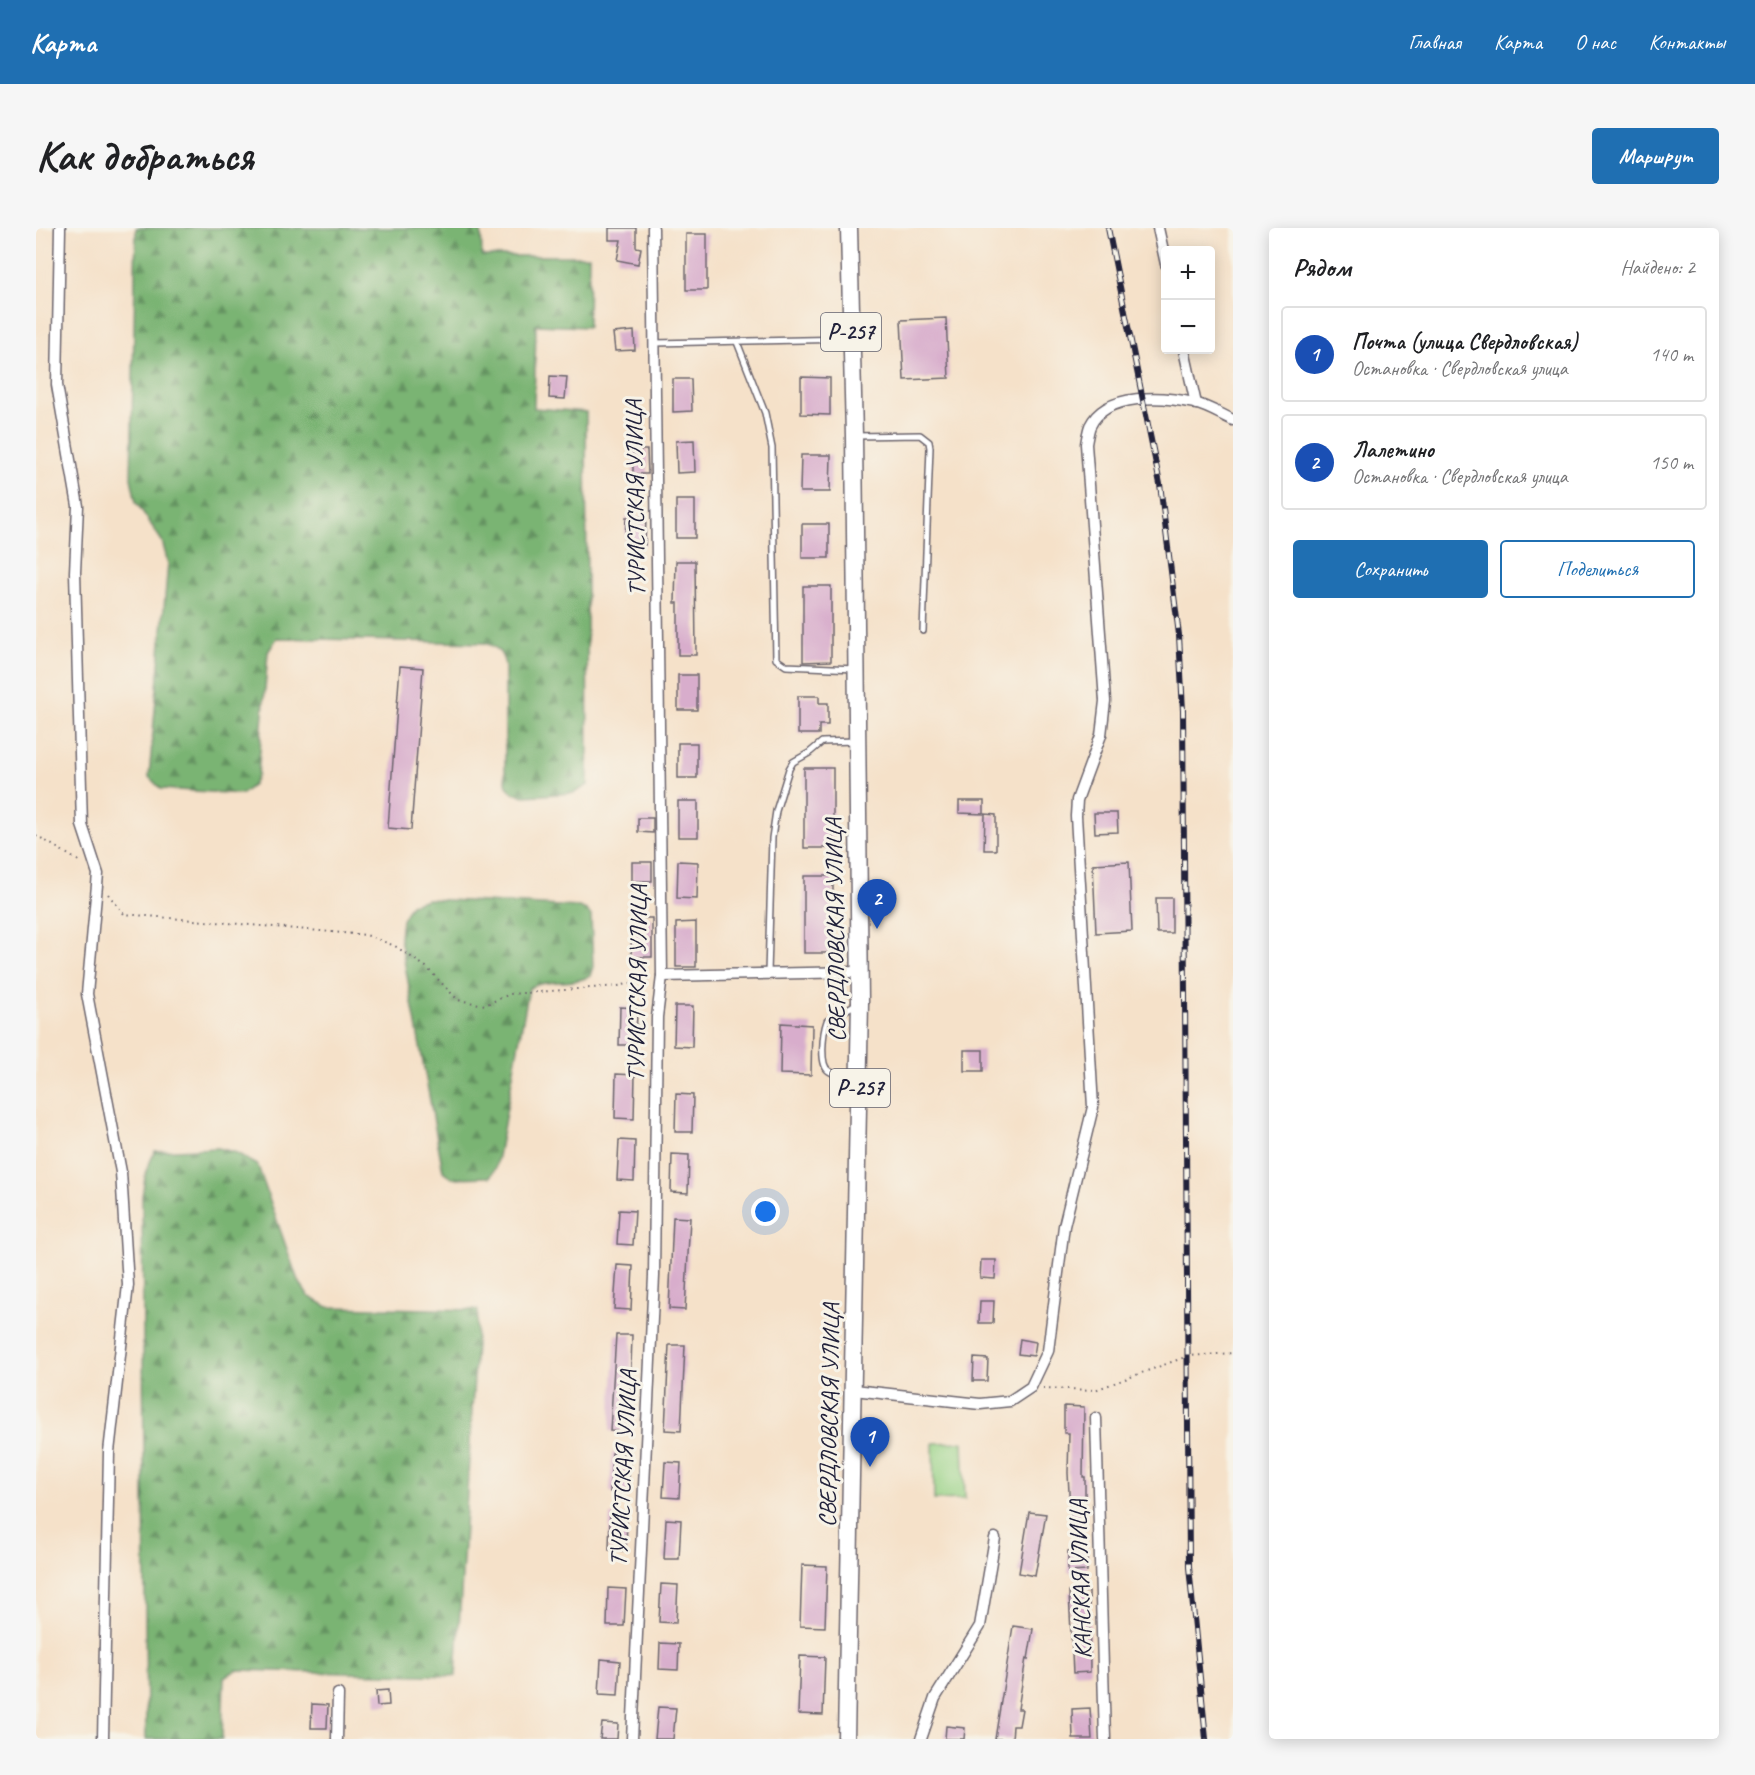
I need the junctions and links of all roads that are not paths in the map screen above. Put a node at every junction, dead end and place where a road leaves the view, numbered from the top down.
1 (60, 228) edge
2 (653, 228) edge
3 (849, 228) edge
4 (1158, 228) edge
5 (1162, 246) edge
6 (851, 339) junction
7 (737, 342) junction
8 (655, 343) junction
9 (1185, 354) edge
10 (1196, 404) junction
11 (1233, 420) edge
12 (854, 436) junction
13 (923, 631) dead end
14 (856, 669) junction
15 (857, 741) junction
16 (860, 972) junction
17 (768, 973) junction
18 (662, 976) junction
19 (860, 1002) junction
20 (860, 1083) junction
21 (854, 1390) junction
22 (1096, 1418) dead end
23 (995, 1538) dead end
24 (338, 1694) dead end
25 (103, 1739) edge
26 (337, 1739) edge
27 (632, 1739) edge
28 (846, 1739) edge
29 (921, 1739) edge
30 (1105, 1739) edge

1 - 25 street
2 - 8 street, ТУРИСТСКАЯ УЛИЦА
3 - 6 highway, СВЕРДЛОВСКАЯ УЛИЦА / Р-257
4 - 5 street
6 - 7 lane
6 - 12 highway, СВЕРДЛОВСКАЯ УЛИЦА / Р-257
7 - 8 lane
7 - 14 lane
8 - 18 street, ТУРИСТСКАЯ УЛИЦА
9 - 10 street
10 - 11 street
10 - 21 street
12 - 13 lane
12 - 14 highway, СВЕРДЛОВСКАЯ УЛИЦА / Р-257
14 - 15 highway, СВЕРДЛОВСКАЯ УЛИЦА / Р-257
15 - 16 highway, СВЕРДЛОВСКАЯ УЛИЦА / Р-257
15 - 17 lane
16 - 17 street
16 - 19 highway, СВЕРДЛОВСКАЯ УЛИЦА / Р-257
17 - 18 street
18 - 27 street, ТУРИСТСКАЯ УЛИЦА
19 - 20 highway, СВЕРДЛОВСКАЯ УЛИЦА / Р-257
19 - 20 lane
20 - 21 highway, СВЕРДЛОВСКАЯ УЛИЦА / Р-257
21 - 28 highway, СВЕРДЛОВСКАЯ УЛИЦА / Р-257
22 - 30 street, КАНСКАЯ УЛИЦА
23 - 29 street
24 - 26 street

